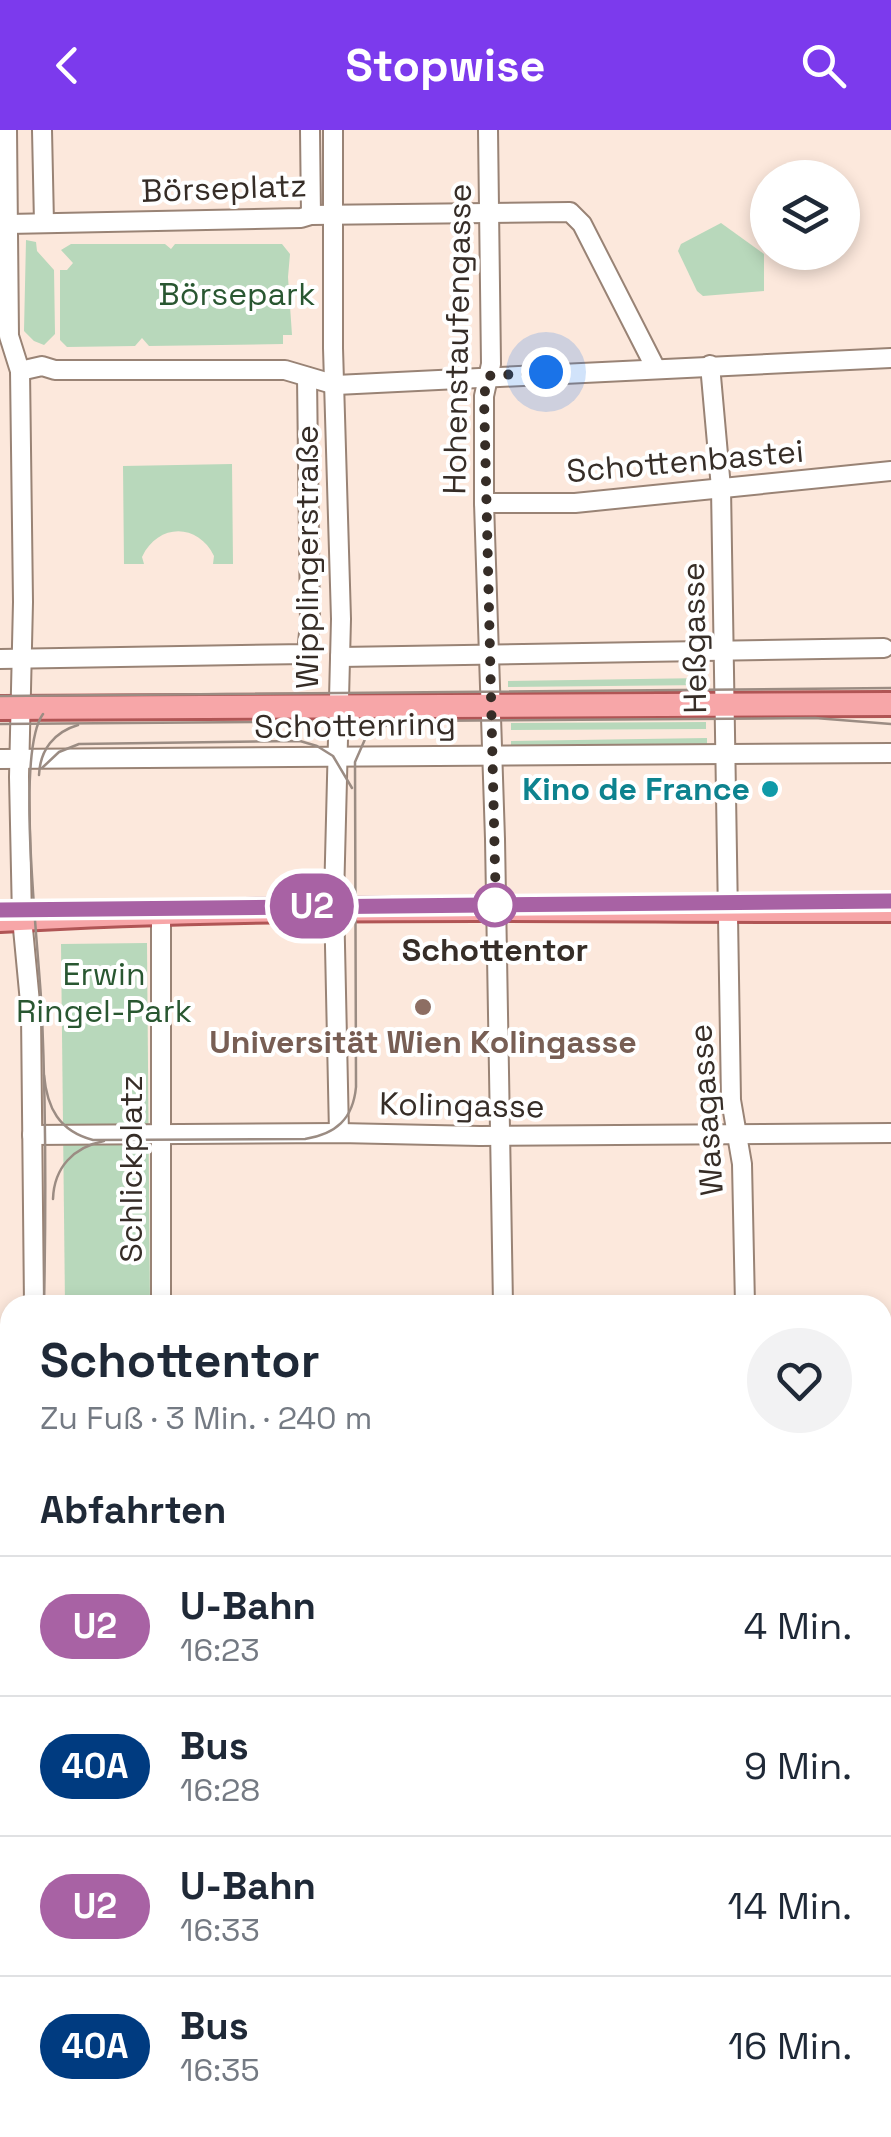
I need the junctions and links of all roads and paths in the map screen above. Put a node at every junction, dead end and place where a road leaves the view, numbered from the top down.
1 (42, 130) edge
2 (310, 130) edge
3 (334, 130) edge
4 (488, 130) edge
5 (5, 142) edge
6 (489, 213) junction
7 (311, 215) junction
8 (334, 215) junction
9 (44, 223) junction
10 (8, 224) junction
11 (4, 336) edge
12 (891, 358) edge
13 (710, 365) junction
14 (42, 366) junction
15 (654, 367) junction
16 (20, 371) junction
17 (307, 376) junction
18 (488, 376) junction
19 (336, 385) junction
20 (891, 471) edge
21 (722, 488) junction
22 (484, 503) junction
23 (884, 648) dead end
24 (724, 650) junction
25 (489, 655) junction
26 (340, 657) junction
27 (0, 659) edge
28 (22, 660) junction
29 (726, 704) junction
30 (891, 704) edge
31 (490, 705) junction
32 (338, 706) junction
33 (10, 708) edge
34 (891, 753) edge
35 (727, 755) junction
36 (336, 756) junction
37 (493, 756) junction
38 (10, 760) edge
39 (334, 909) junction
40 (496, 909) junction
41 (891, 910) edge
42 (726, 911) junction
43 (11, 919) edge
44 (161, 923) junction
45 (338, 1133) junction
46 (891, 1133) edge
47 (736, 1134) junction
48 (32, 1135) junction
49 (161, 1135) junction
50 (500, 1136) junction
51 (34, 1295) edge
52 (161, 1295) edge
53 (503, 1295) edge
54 (745, 1295) edge

1 - 9 street
2 - 7 street
3 - 8 street
4 - 6 street, Hohenstaufengasse
5 - 10 street
6 - 8 street
6 - 15 street
6 - 18 street, Hohenstaufengasse
7 - 8 street, Börseplatz
7 - 9 street, Börseplatz
8 - 19 street, Börseplatz
9 - 10 street, Börseplatz
10 - 11 street
11 - 14 street
11 - 16 street
12 - 13 street
13 - 15 street
13 - 21 street, Heßgasse
14 - 16 street
14 - 17 street
15 - 18 street
16 - 28 street
17 - 19 street
17 - 28 street, Wipplingerstraße
18 - 19 street
18 - 22 street, Hohenstaufengasse
19 - 26 street, Wipplingerstraße
20 - 21 street, Schottenbastei
21 - 22 street, Schottenbastei
21 - 24 street, Heßgasse
22 - 25 street, Hohenstaufengasse
23 - 24 street, Schottenring
24 - 25 street, Schottenring
24 - 29 street, Heßgasse
25 - 26 street, Schottenring
25 - 31 street, Hohenstaufengasse
26 - 32 street, Wipplingerstraße
27 - 28 street
28 - 33 street
29 - 30 main road, Schottenring
29 - 31 main road, Schottenring
29 - 35 street, Heßgasse
31 - 32 main road, Schottenring
31 - 37 street, Hohenstaufengasse
32 - 33 main road, Schottenring
32 - 36 street, Wipplingerstraße
33 - 38 street
34 - 35 street, Schottenring
35 - 37 street, Schottenring
35 - 42 street, Heßgasse
36 - 37 street, Schottenring
36 - 38 street, Schottenring
36 - 39 street, Wipplingerstraße
37 - 40 street, Hohenstaufengasse
38 - 43 street
39 - 40 main road
39 - 44 main road
39 - 45 street, Wipplingerstraße
40 - 42 main road
40 - 50 street, Hohenstaufengasse
41 - 42 main road
42 - 47 street, Wasagasse
43 - 44 main road
43 - 48 street
44 - 49 street, Schlickplatz
45 - 49 street, Kolingasse
45 - 50 street, Kolingasse
46 - 47 street, Kolingasse
47 - 50 street, Kolingasse
47 - 54 street, Wasagasse
48 - 49 street, Kolingasse
48 - 51 street
49 - 52 street, Schlickplatz
50 - 53 street, Hohenstaufengasse

